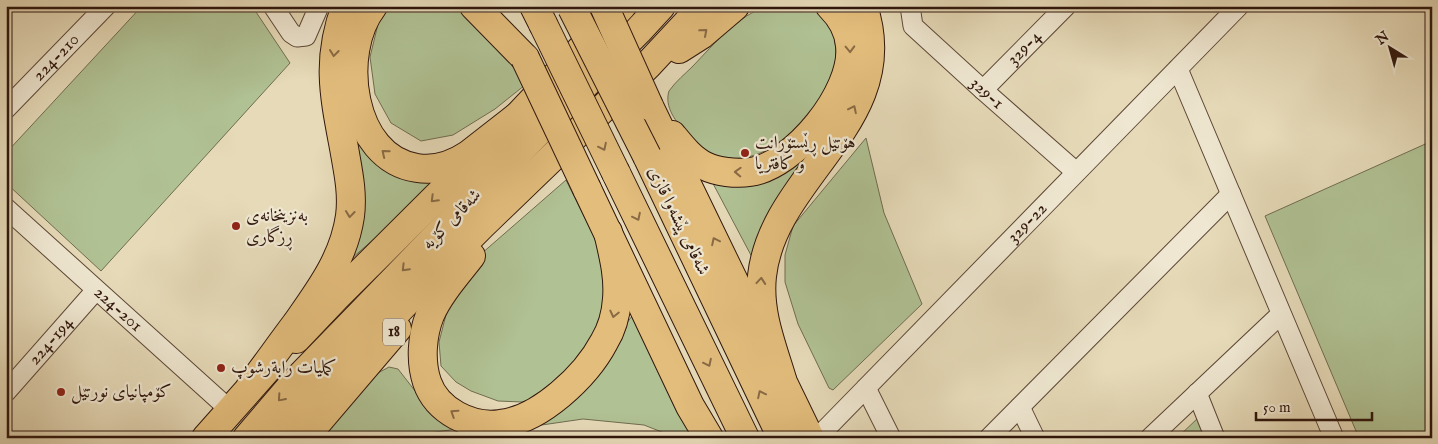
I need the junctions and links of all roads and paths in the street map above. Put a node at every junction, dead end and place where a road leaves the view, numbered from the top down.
1 (106, 6) edge
2 (273, 6) edge
3 (320, 6) edge
4 (346, 6) edge
5 (373, 6) edge
6 (474, 6) edge
7 (500, 6) edge
8 (604, 6) edge
9 (622, 6) edge
10 (661, 6) edge
11 (702, 6) edge
12 (734, 6) edge
13 (830, 6) edge
14 (863, 6) edge
15 (910, 6) edge
16 (1066, 6) edge
17 (1239, 6) edge
18 (572, 7) edge
19 (538, 15) edge
20 (525, 58) junction
21 (647, 66) junction
22 (1178, 69) junction
23 (983, 90) junction
24 (650, 106) junction
25 (6, 109) edge
26 (518, 116) junction
27 (1076, 172) junction
28 (519, 189) junction
29 (1232, 194) junction
30 (6, 208) edge
31 (482, 224) junction
32 (608, 232) junction
33 (96, 290) junction
34 (1281, 314) junction
35 (782, 379) junction
36 (251, 386) junction
37 (866, 388) junction
38 (6, 392) edge
39 (1198, 393) junction
40 (1020, 407) junction
41 (230, 410) junction
42 (206, 438) edge
43 (247, 438) edge
44 (280, 438) edge
45 (304, 438) edge
46 (709, 438) edge
47 (744, 438) edge
48 (782, 438) edge
49 (810, 438) edge
50 (817, 438) edge
51 (891, 438) edge
52 (989, 438) edge
53 (1035, 438) edge
54 (1150, 438) edge
55 (1215, 438) edge
56 (1334, 438) edge

1 - 25 street, 224-210
2 - 3 street
4 -> 36 main road
26 -> 5 main road
6 - 20 main road
7 - 20 main road
8 - 24 main road, bridge
9 - 26 main road
10 -> 43 main road, شەقامی کۆیە
11 - 21 main road, شەقامی کۆیە
21 -> 12 main road
13 -> 24 main road
35 -> 14 main road
15 - 23 street, 329-1
16 - 23 street, 329-4
17 - 22 street, 329-22
48 -> 18 main road, شەقامی پێشەوا قازی, bridge
19 -> 47 main road, شەقامی پێشەوا قازی, bridge
20 - 32 main road, bridge
21 - 28 main road, شەقامی کۆیە
22 - 27 street, 329-22
22 - 29 street
23 - 27 street, 329-1
35 -> 24 main road
26 -> 36 main road, شەقامی کۆیە
27 - 37 street, 329-22
28 - 31 main road, شەقامی کۆیە
32 -> 28 main road
29 - 34 street
29 - 40 street
30 - 33 street, 224-201
31 - 44 main road, شەقامی کۆیە
31 - 45 main road, شەقامی کۆیە / 18
32 - 46 main road
33 - 38 street, 224-194
33 - 41 street, 224-201
34 - 39 street
34 - 56 street
35 - 49 main road
36 - 41 main road, شەقامی کۆیە
37 - 50 street, 329-22
37 - 51 street
39 - 54 street
39 - 55 street
40 - 52 street
40 - 53 street
41 - 42 main road, شەقامی کۆیە

